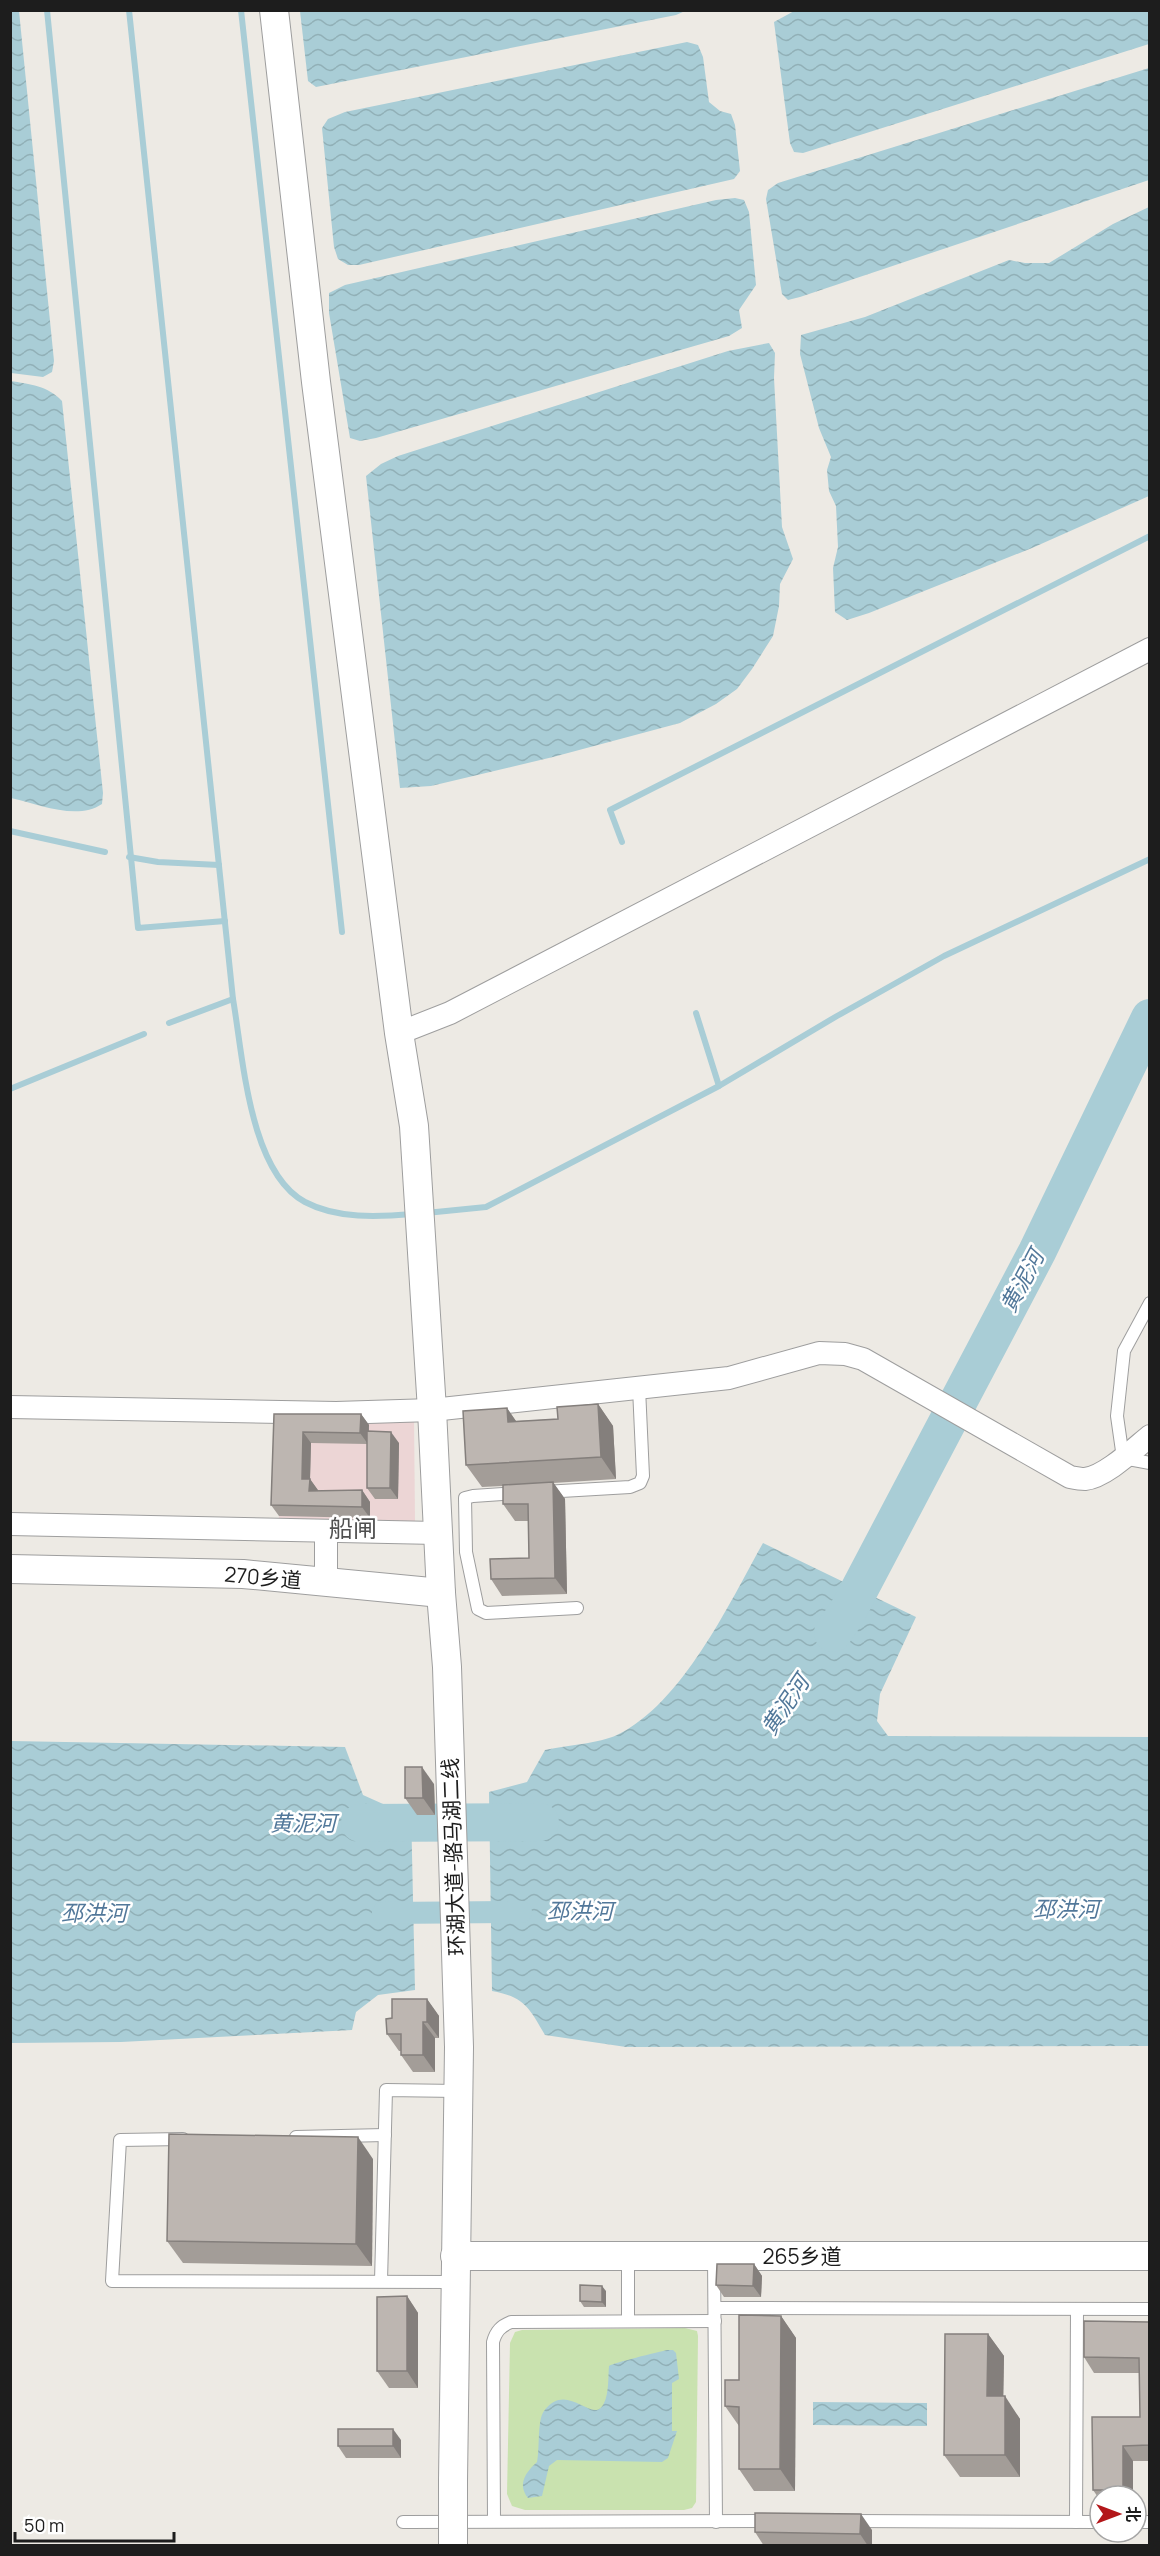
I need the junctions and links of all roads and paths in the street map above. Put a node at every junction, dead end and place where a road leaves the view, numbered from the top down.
1 (274, 10) edge
2 (1149, 649) edge
3 (399, 1033) junction
4 (1149, 1303) edge
5 (639, 1388) junction
6 (10, 1407) edge
7 (432, 1410) junction
8 (1149, 1436) edge
9 (1123, 1458) junction
10 (1149, 1463) edge
11 (10, 1524) edge
12 (326, 1531) junction
13 (437, 1533) junction
14 (10, 1569) edge
15 (326, 1583) junction
16 (441, 1593) junction
17 (577, 1608) dead end
18 (458, 2091) junction
19 (385, 2135) junction
20 (282, 2137) edge
21 (201, 2139) edge
22 (628, 2256) junction
23 (714, 2256) junction
24 (1149, 2256) edge
25 (454, 2269) junction
26 (381, 2281) junction
27 (714, 2308) junction
28 (1077, 2309) junction
29 (1149, 2309) edge
30 (628, 2321) junction
31 (714, 2321) junction
32 (494, 2521) junction
33 (831, 2521) edge
34 (403, 2522) dead end
35 (716, 2522) junction
36 (785, 2522) edge
37 (1076, 2522) junction
38 (1088, 2522) edge
39 (453, 2546) edge

1 - 3 street
2 - 3 street
3 - 7 street
4 - 9 lane
5 - 7 street
5 - 9 street
5 - 17 lane
6 - 7 street
7 - 13 street
8 - 9 street
9 - 10 lane
11 - 12 street
12 - 13 street
12 - 15 street
13 - 16 street
14 - 15 street, 270乡道
15 - 16 street, 270乡道
16 - 18 street, 环湖大道-骆马湖二线
18 - 19 lane
18 - 25 street
19 - 20 lane
19 - 26 lane
21 - 26 lane
22 - 23 street, 265乡道
22 - 25 street, 265乡道
22 - 30 lane
23 - 24 street, 265乡道
23 - 27 lane
25 - 26 lane
25 - 39 street, bridge
27 - 28 lane
27 - 31 lane
28 - 29 lane
28 - 37 lane
30 - 31 lane
30 - 32 lane
31 - 35 lane
32 - 34 lane
32 - 35 lane
33 - 37 lane
35 - 36 lane
37 - 38 lane

